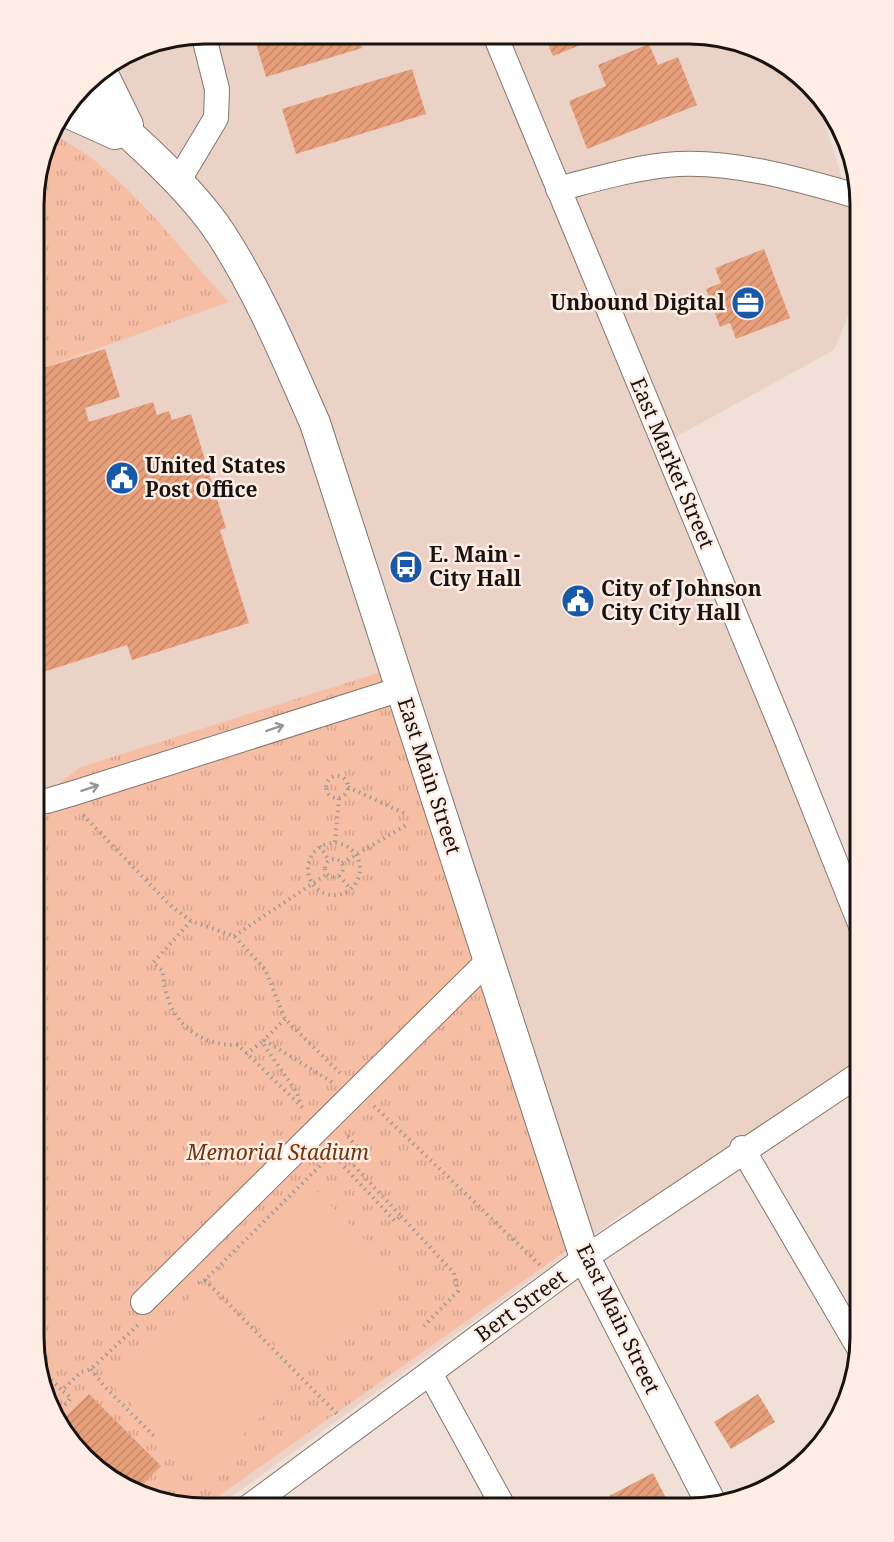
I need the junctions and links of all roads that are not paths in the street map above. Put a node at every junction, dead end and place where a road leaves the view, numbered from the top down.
1 (206, 44) edge
2 (499, 44) edge
3 (105, 78) edge
4 (86, 96) edge
5 (71, 114) edge
6 (137, 144) junction
7 (177, 183) junction
8 (558, 189) junction
9 (849, 194) edge
10 (401, 688) junction
11 (44, 801) edge
12 (850, 898) edge
13 (489, 960) junction
14 (850, 1081) edge
15 (743, 1150) junction
16 (585, 1258) junction
17 (143, 1302) dead end
18 (850, 1333) edge
19 (430, 1373) junction
20 (708, 1497) edge
21 (274, 1498) edge
22 (499, 1498) edge

1 - 7 street
2 - 8 street, East Market Street
3 - 6 main road
4 - 6 main road, East Main Street
5 - 6 main road
6 - 7 main road, East Main Street
7 - 10 main road, East Main Street
8 - 9 street
8 - 12 street, East Market Street
11 -> 10 street
10 - 13 main road, East Main Street
13 - 16 main road, East Main Street
13 - 17 street
14 - 15 street, Bert Street
15 - 16 street, Bert Street
15 - 18 street
16 - 19 street, Bert Street
16 - 20 main road, East Main Street
19 - 21 street, Bert Street
19 - 22 street

